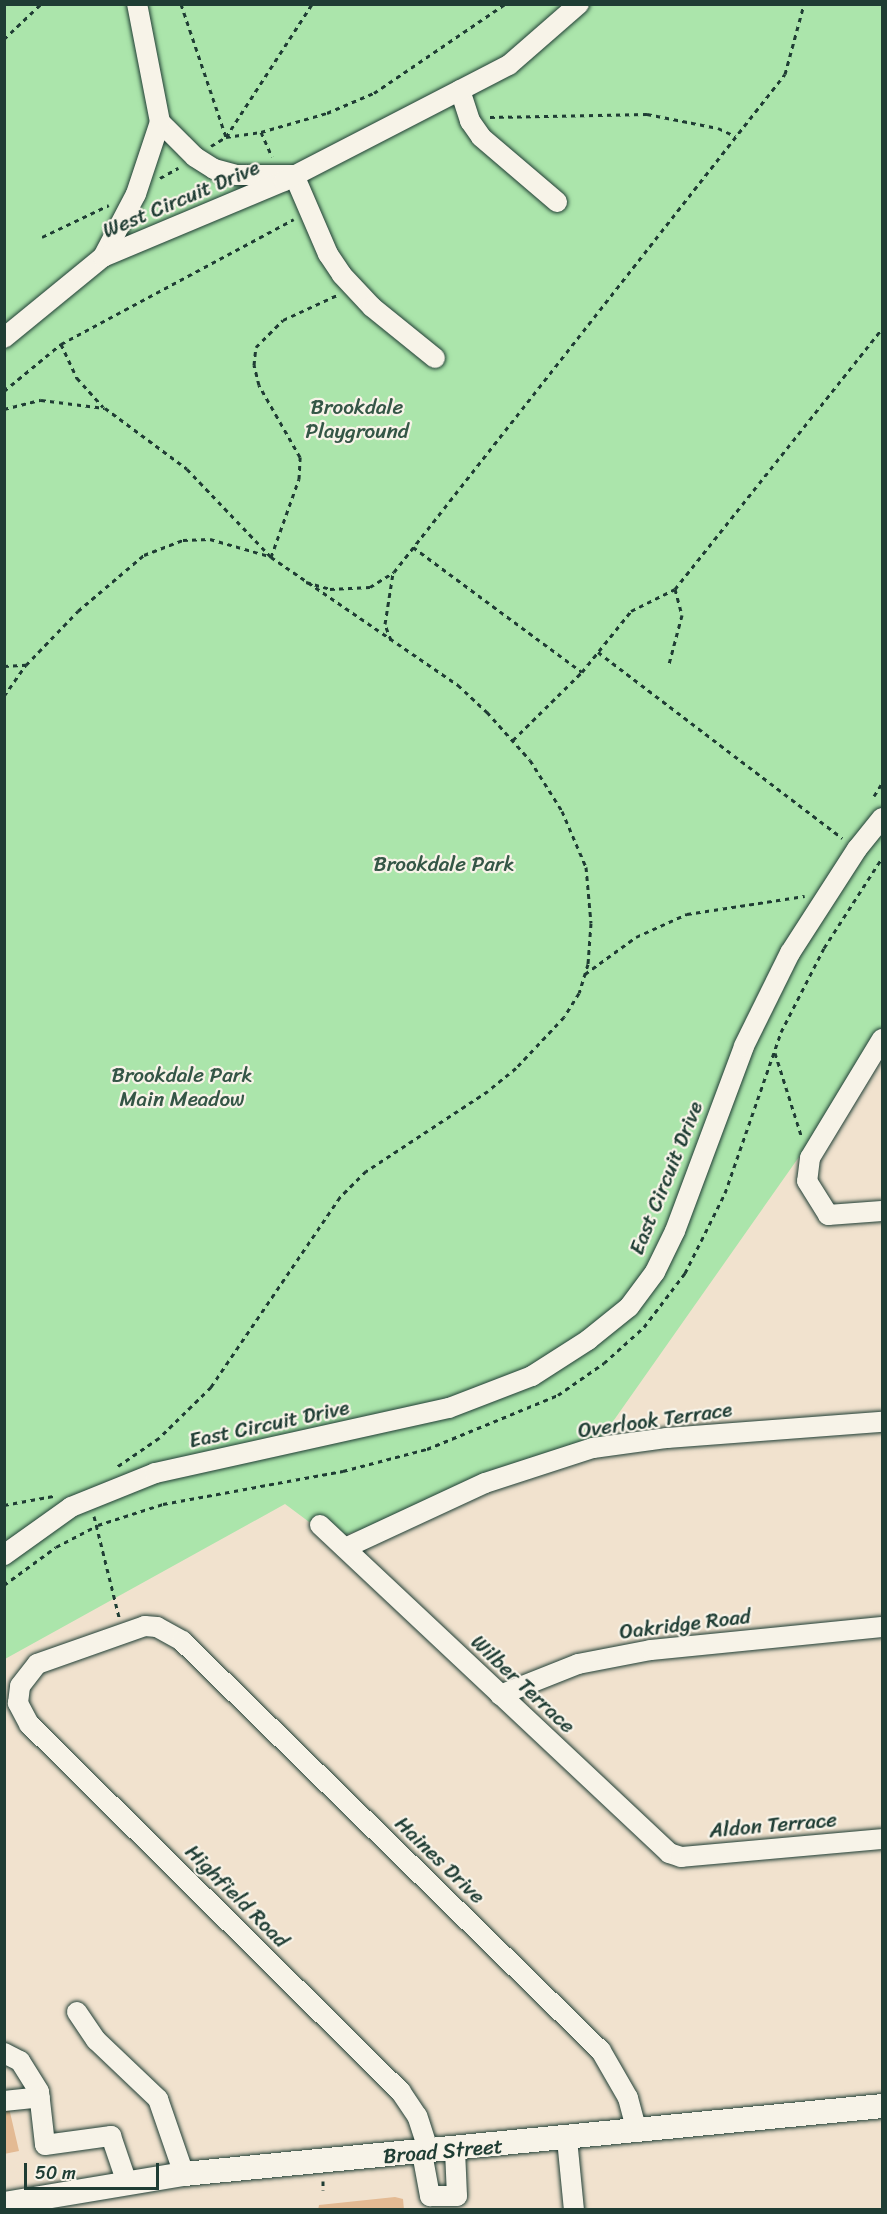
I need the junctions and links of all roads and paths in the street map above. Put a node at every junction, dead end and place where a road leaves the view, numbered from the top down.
1 (41, 4) edge
2 (137, 4) edge
3 (181, 4) edge
4 (312, 4) edge
5 (505, 4) edge
6 (579, 4) edge
7 (804, 4) edge
8 (4, 39) edge
9 (460, 90) junction
10 (470, 121) junction
11 (160, 122) junction
12 (226, 137) junction
13 (735, 137) junction
14 (294, 175) junction
15 (557, 202) dead end
16 (297, 218) dead end
17 (104, 257) junction
18 (353, 286) junction
19 (882, 329) edge
20 (4, 338) edge
21 (61, 344) junction
22 (435, 358) dead end
23 (4, 391) edge
24 (105, 408) junction
25 (4, 409) edge
26 (413, 547) junction
27 (270, 557) junction
28 (394, 572) junction
29 (300, 580) junction
30 (675, 589) junction
31 (392, 641) junction
32 (597, 652) junction
33 (669, 664) dead end
34 (26, 665) junction
35 (4, 666) edge
36 (582, 672) junction
37 (4, 696) edge
38 (513, 740) junction
39 (882, 783) edge
40 (874, 796) dead end
41 (882, 818) edge
42 (857, 849) junction
43 (882, 858) edge
44 (825, 897) junction
45 (585, 974) junction
46 (882, 1039) edge
47 (774, 1051) junction
48 (806, 1150) dead end
49 (882, 1211) edge
50 (882, 1422) edge
51 (110, 1471) dead end
52 (59, 1495) dead end
53 (4, 1505) edge
54 (98, 1525) junction
55 (320, 1526) dead end
56 (345, 1548) junction
57 (4, 1555) edge
58 (4, 1585) edge
59 (882, 1627) edge
60 (122, 1631) junction
61 (26, 1675) joint
62 (500, 1695) junction
63 (882, 1839) edge
64 (669, 1853) joint
65 (76, 2012) dead end
66 (4, 2053) edge
67 (40, 2097) junction
68 (4, 2101) edge
69 (882, 2106) edge
70 (637, 2132) junction
71 (567, 2139) junction
72 (455, 2150) junction
73 (426, 2153) junction
74 (184, 2174) junction
75 (127, 2183) junction
76 (81, 2191) junction
77 (443, 2199) edge
78 (4, 2204) edge
79 (66, 2210) edge
80 (574, 2210) edge

1 - 8 path
2 - 11 street
3 - 12 path
4 - 12 path
5 - 12 path
6 - 9 street, West Circuit Drive
7 - 13 path
9 - 10 street
9 - 14 street, West Circuit Drive
10 - 13 path
10 - 15 street
11 - 14 street, West Circuit Drive
11 - 17 street
13 - 26 path
14 - 17 street, West Circuit Drive
14 - 18 street
16 - 21 path
17 - 20 street, West Circuit Drive
18 - 22 street
18 - 27 path
19 - 30 path
21 - 23 path
21 - 24 path
24 - 25 path
24 - 27 path
26 - 28 path
26 - 36 path
27 - 29 path
27 - 34 path
28 - 29 path
28 - 31 path
29 - 31 path
30 - 32 path
30 - 33 path
31 - 38 path
32 - 36 path
32 - 42 path
34 - 35 path
34 - 37 path
36 - 38 path
38 - 45 path
39 - 40 path
41 - 42 street, East Circuit Drive
42 - 44 street, East Circuit Drive
43 - 47 path
44 - 45 path
44 - 57 street, East Circuit Drive
45 - 51 path
46 - 49 street
47 - 48 path
47 - 54 path
50 - 56 street, Overlook Terrace
52 - 53 path
54 - 58 path
54 - 60 path
55 - 56 street, Wilber Terrace
56 - 62 street, Wilber Terrace
59 - 62 street, Oakridge Road
60 - 61 street, Haines Drive
60 - 70 street, Haines Drive
61 - 73 street, Highfield Road
62 - 64 street, Wilber Terrace
63 - 64 street, Aldon Terrace
65 - 74 street
66 - 67 street
67 - 68 street
67 - 75 street
69 - 70 main road, Broad Street
70 - 71 main road, Broad Street
71 - 72 main road, Broad Street
71 - 80 street
72 - 73 main road, Broad Street
72 - 77 street
73 - 74 main road, Broad Street
73 - 77 street, Highfield Road
74 - 75 main road, Broad Street
75 - 76 main road, Broad Street
76 - 78 main road, Broad Street
76 - 79 main road

